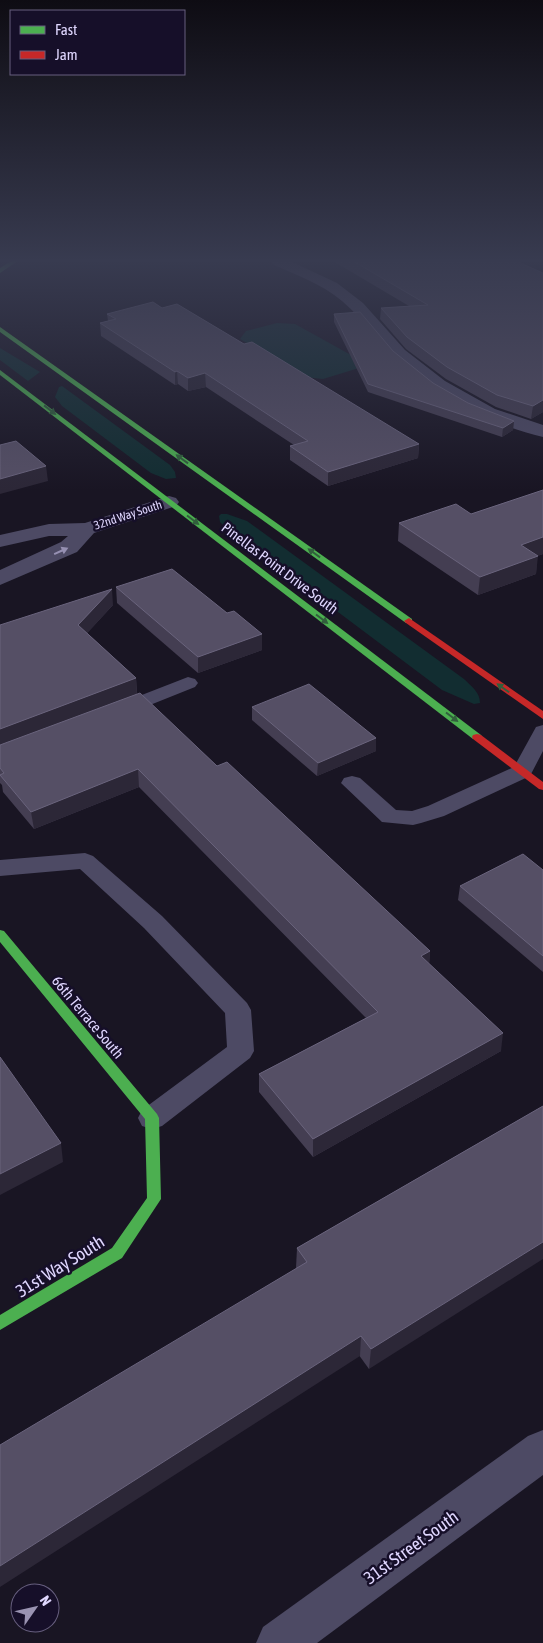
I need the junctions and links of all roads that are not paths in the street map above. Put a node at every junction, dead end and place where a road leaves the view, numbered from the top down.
1 (12, 338) edge
2 (384, 338) edge
3 (0, 374) edge
4 (63, 374) junction
5 (50, 381) dead end
6 (543, 430) edge
7 (220, 486) junction
8 (203, 491) dead end
9 (177, 499) junction
10 (87, 529) junction
11 (1, 541) edge
12 (29, 565) junction
13 (0, 578) edge
14 (188, 683) dead end
15 (543, 716) edge
16 (103, 717) edge
17 (543, 731) edge
18 (522, 771) junction
19 (352, 783) dead end
20 (543, 786) edge
21 (0, 868) edge
22 (0, 934) edge
23 (152, 1118) junction
24 (0, 1323) edge
25 (543, 1450) edge
26 (279, 1643) edge

1 - 4 main road, Pinellas Point Drive South
2 - 6 street
3 -> 9 main road, Pinellas Point Drive South
4 - 5 main road
7 -> 4 main road, Pinellas Point Drive South
7 - 8 main road
15 -> 7 main road, Pinellas Point Drive South
9 - 10 street, 32nd Way South
9 -> 18 main road, Pinellas Point Drive South
10 - 11 street, 32nd Way South
12 -> 10 street, 32nd Way South
11 - 12 street
12 - 13 street, 32nd Way South
14 - 16 lane
17 - 18 lane
18 - 19 lane
18 - 20 main road, Pinellas Point Drive South
21 - 23 lane
22 - 23 main road, 66th Terrace South
23 - 24 main road, 31st Way South
25 - 26 street, 31st Street South

